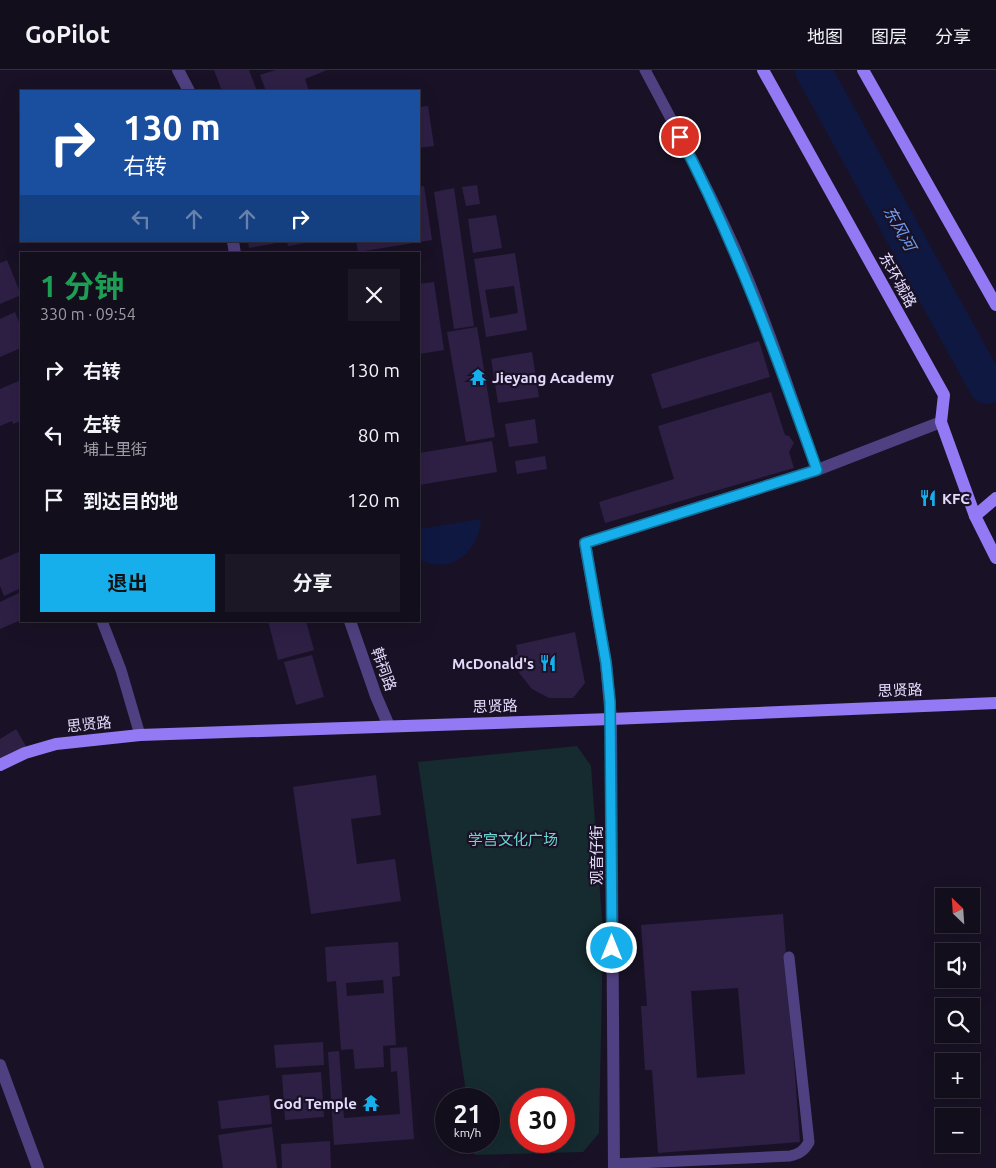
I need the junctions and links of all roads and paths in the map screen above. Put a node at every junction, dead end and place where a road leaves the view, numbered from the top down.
1 (178, 70) edge
2 (645, 70) edge
3 (762, 70) edge
4 (862, 70) edge
5 (188, 90) edge
6 (996, 305) edge
7 (941, 422) junction
8 (817, 470) junction
9 (996, 498) edge
10 (975, 516) junction
11 (996, 558) edge
12 (102, 622) edge
13 (350, 622) edge
14 (996, 702) edge
15 (611, 719) junction
16 (389, 726) junction
17 (140, 735) junction
18 (0, 765) edge
19 (789, 957) dead end
20 (0, 1065) edge
21 (614, 1166) edge
22 (38, 1168) edge

1 - 5 street
2 - 8 lane
3 - 7 street, 东环城路
4 - 6 street
7 - 8 street
7 - 10 street, 东环城路
8 - 15 street, 观音仔街
9 - 10 street
10 - 11 street, 东环城路
12 - 17 lane
13 - 16 street, 韩祠路
14 - 15 street, 思贤路
15 - 16 street, 思贤路
15 - 21 street, 观音仔街
16 - 17 street, 思贤路
17 - 18 street, 思贤路
19 - 21 lane
20 - 22 street

